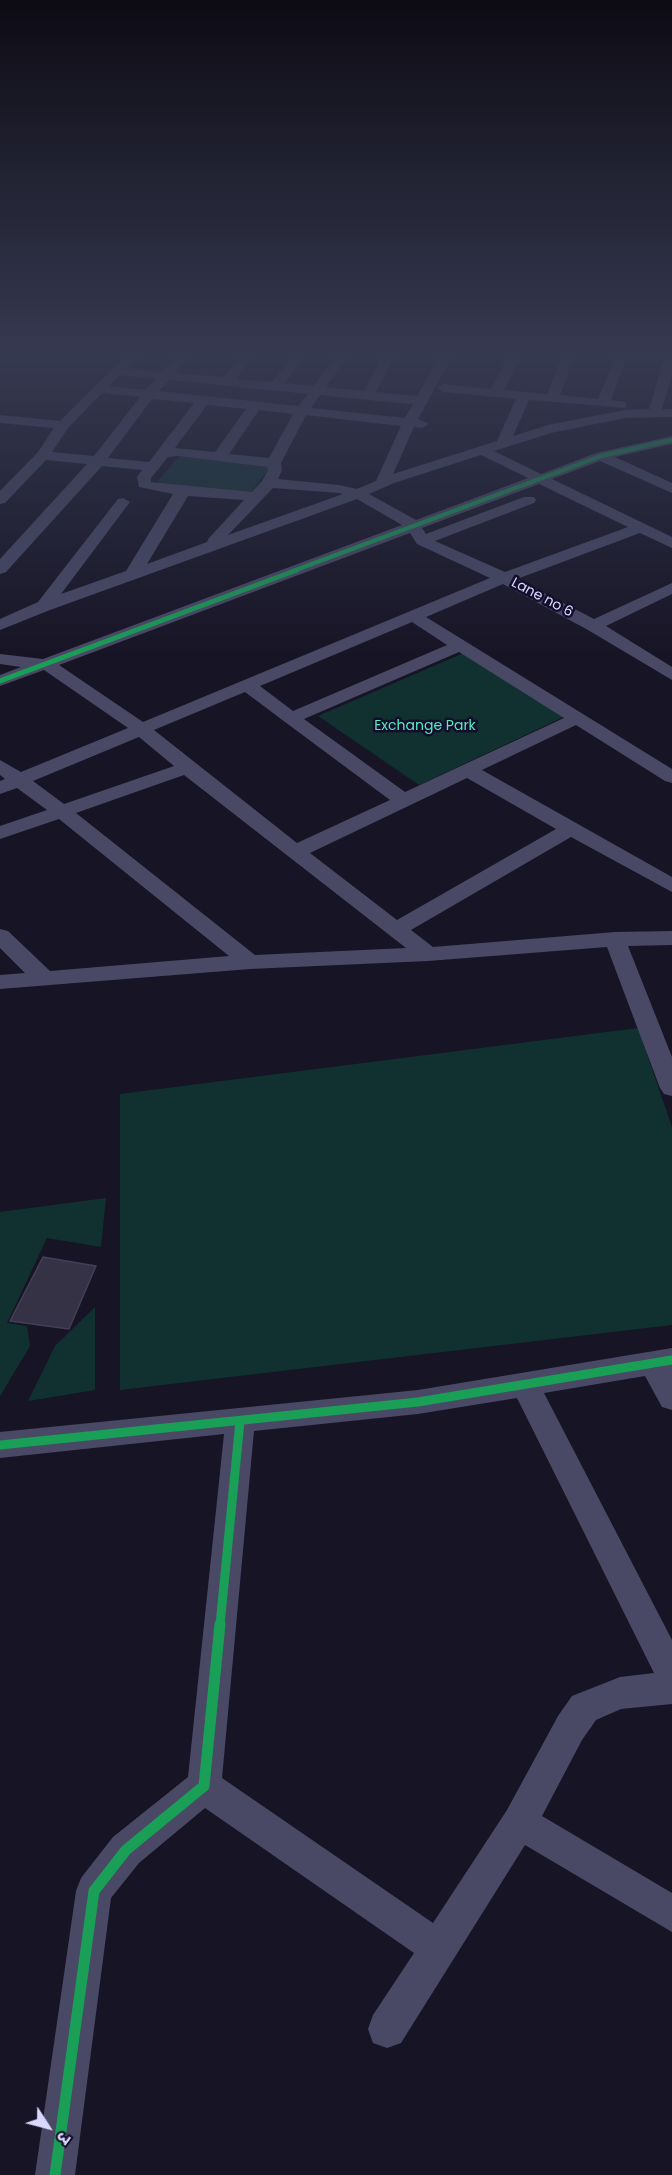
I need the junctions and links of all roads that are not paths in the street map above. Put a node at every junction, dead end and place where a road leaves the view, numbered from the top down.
1 (42, 456) edge
2 (57, 456) edge
3 (101, 456) edge
4 (161, 456) edge
5 (215, 456) edge
6 (277, 456) edge
7 (399, 456) edge
8 (466, 456) edge
9 (494, 456) edge
10 (600, 456) edge
11 (602, 456) edge
12 (219, 457) joint
13 (98, 461) junction
14 (274, 463) junction
15 (620, 465) junction
16 (153, 467) junction
17 (539, 479) junction
18 (386, 482) junction
19 (269, 483) junction
20 (559, 488) junction
21 (672, 489) edge
22 (183, 491) junction
23 (358, 494) junction
24 (256, 497) junction
25 (0, 500) edge
26 (123, 502) dead end
27 (413, 525) junction
28 (641, 528) junction
29 (422, 541) junction
30 (672, 543) edge
31 (210, 545) junction
32 (0, 569) edge
33 (132, 574) junction
34 (504, 579) junction
35 (672, 588) edge
36 (0, 604) edge
37 (37, 610) junction
38 (413, 616) junction
39 (0, 625) edge
40 (594, 626) junction
41 (461, 645) junction
42 (0, 659) edge
43 (48, 665) junction
44 (672, 675) edge
45 (0, 681) edge
46 (248, 686) junction
47 (291, 718) junction
48 (569, 722) dead end
49 (143, 730) junction
50 (0, 766) edge
51 (187, 768) junction
52 (468, 770) junction
53 (671, 775) edge
54 (9, 784) edge
55 (404, 801) junction
56 (62, 812) junction
57 (570, 829) junction
58 (0, 833) edge
59 (297, 851) junction
60 (672, 886) edge
61 (397, 929) junction
62 (0, 936) edge
63 (672, 938) edge
64 (615, 939) junction
65 (428, 954) junction
66 (250, 962) junction
67 (46, 980) junction
68 (0, 982) edge
69 (672, 1088) edge
70 (662, 1362) edge
71 (525, 1384) junction
72 (672, 1398) edge
73 (240, 1422) junction
74 (0, 1445) edge
75 (672, 1674) edge
76 (672, 1688) edge
77 (204, 1786) junction
78 (519, 1822) junction
79 (672, 1914) edge
80 (438, 1948) junction
81 (387, 2029) dead end
82 (55, 2175) edge

1 - 25 street
2 - 13 street
3 - 13 street
4 - 16 street
5 - 12 street
6 - 14 street
7 - 18 street
8 - 18 street
9 - 17 street
10 - 17 street
11 - 15 street
12 - 14 street
13 - 16 street
13 - 32 street
14 - 19 street
15 - 20 street
15 - 21 street
16 - 22 street
17 - 20 street
17 - 27 street
18 - 23 street
19 - 23 street
19 - 24 street
20 - 28 street
20 - 29 street
22 - 24 street
22 - 33 street
23 - 27 street
23 - 31 street
24 - 31 street
26 - 37 street
27 - 29 street
27 - 43 street
28 - 30 street
28 - 34 street
29 - 34 street, Lane no 6
31 - 33 street
33 - 37 street
34 - 38 street
34 - 40 street, Lane no 6
35 - 40 street
36 - 37 street
37 - 39 street
38 - 41 street
38 - 46 street
40 - 44 street, Lane no 6
41 - 47 street
41 - 53 street
42 - 43 street
43 - 45 street
43 - 49 street
46 - 47 street
46 - 49 street
47 - 55 street
48 - 52 street
49 - 51 street
49 - 54 street
50 - 54 street
51 - 56 street
51 - 59 street
52 - 55 street
52 - 57 street
54 - 56 street
55 - 59 street
56 - 58 street
56 - 66 street
57 - 60 street
57 - 61 street
59 - 61 street
61 - 65 street
62 - 67 street
63 - 64 street
64 - 65 street
64 - 69 street
65 - 66 street
66 - 67 street
67 - 68 street
70 - 71 street
70 - 72 street
71 - 73 street
71 - 75 street
73 - 74 street
73 - 77 street
76 - 78 street
77 - 80 street
77 - 82 street
78 - 79 street
78 - 80 street
80 - 81 street

